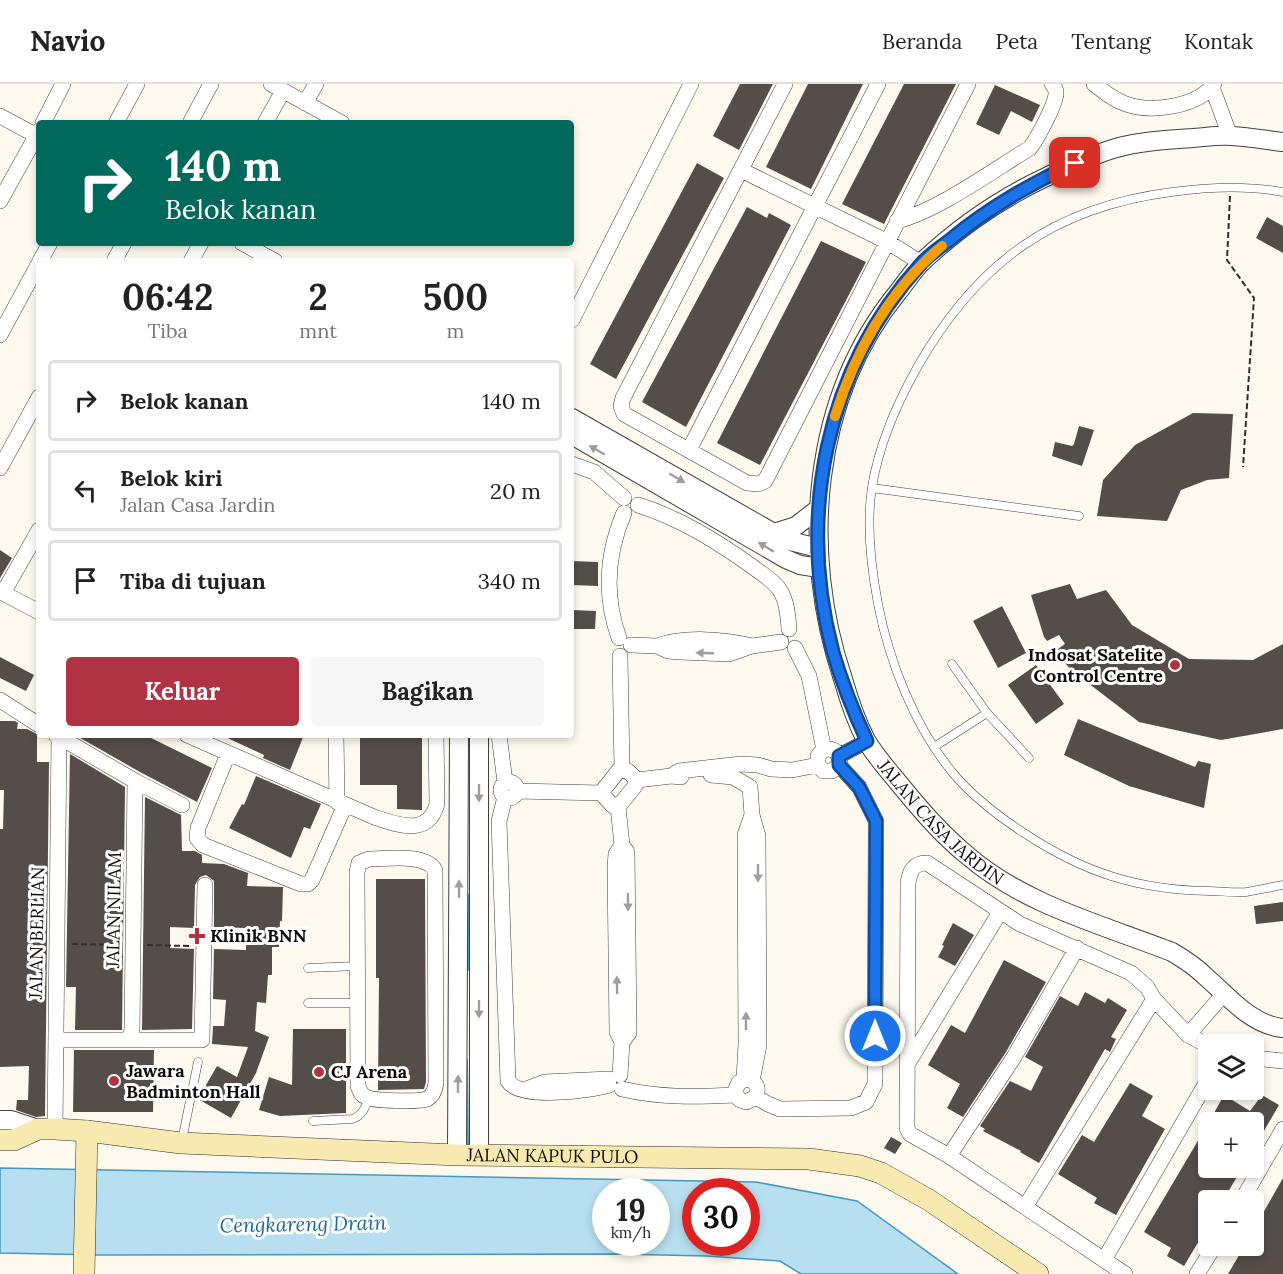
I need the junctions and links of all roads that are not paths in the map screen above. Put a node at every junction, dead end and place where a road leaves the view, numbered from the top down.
1 (63, 84) edge
2 (137, 84) edge
3 (211, 84) edge
4 (316, 84) edge
5 (691, 84) edge
6 (785, 84) edge
7 (878, 84) edge
8 (968, 84) edge
9 (1052, 84) edge
10 (1094, 84) edge
11 (1213, 86) edge
12 (277, 87) edge
13 (305, 103) junction
14 (0, 116) edge
15 (46, 120) edge
16 (118, 120) edge
17 (192, 120) edge
18 (266, 120) edge
19 (336, 120) edge
20 (36, 130) edge
21 (1230, 136) junction
22 (36, 139) edge
23 (1283, 141) edge
24 (741, 170) junction
25 (1283, 192) edge
26 (0, 201) edge
27 (814, 206) junction
28 (897, 221) junction
29 (888, 242) junction
30 (248, 246) edge
31 (270, 258) edge
32 (921, 263) junction
33 (36, 269) edge
34 (574, 316) edge
35 (0, 335) edge
36 (36, 402) edge
37 (574, 419) edge
38 (574, 436) edge
39 (689, 450) junction
40 (574, 465) edge
41 (0, 468) edge
42 (872, 488) junction
43 (624, 506) junction
44 (818, 509) junction
45 (1079, 516) dead end
46 (774, 533) junction
47 (36, 535) edge
48 (818, 548) junction
49 (819, 568) junction
50 (36, 610) edge
51 (788, 645) junction
52 (624, 646) junction
53 (952, 664) dead end
54 (0, 700) edge
55 (987, 713) junction
56 (36, 723) edge
57 (57, 738) edge
58 (61, 738) edge
59 (193, 738) edge
60 (336, 738) edge
61 (436, 738) edge
62 (459, 738) edge
63 (478, 738) edge
64 (500, 738) edge
65 (867, 741) junction
66 (934, 747) junction
67 (824, 750) junction
68 (228, 754) junction
69 (1029, 758) dead end
70 (839, 761) junction
71 (818, 765) junction
72 (771, 769) junction
73 (622, 770) junction
74 (671, 776) junction
75 (135, 780) junction
76 (637, 780) junction
77 (750, 787) junction
78 (509, 790) junction
79 (601, 793) junction
80 (341, 803) junction
81 (182, 805) dead end
82 (618, 807) junction
83 (205, 885) dead end
84 (1283, 885) edge
85 (1000, 912) junction
86 (1077, 948) junction
87 (357, 966) junction
88 (308, 968) dead end
89 (459, 982) junction
90 (436, 983) junction
91 (479, 983) junction
92 (1223, 995) junction
93 (1154, 999) junction
94 (308, 1003) dead end
95 (357, 1003) junction
96 (1283, 1028) edge
97 (1188, 1035) junction
98 (56, 1040) junction
99 (129, 1040) junction
100 (1198, 1040) edge
101 (1264, 1059) edge
102 (1283, 1060) edge
103 (198, 1062) dead end
104 (908, 1064) junction
105 (617, 1082) junction
106 (742, 1086) junction
107 (1198, 1097) edge
108 (369, 1098) junction
109 (0, 1120) edge
110 (313, 1121) dead end
111 (47, 1129) junction
112 (1283, 1129) edge
113 (87, 1135) junction
114 (0, 1140) edge
115 (181, 1143) junction
116 (457, 1155) junction
117 (479, 1156) junction
118 (949, 1156) junction
119 (1248, 1190) edge
120 (1025, 1207) junction
121 (1208, 1256) edge
122 (1104, 1260) junction
123 (84, 1274) edge
124 (1038, 1274) edge
125 (1125, 1274) edge
126 (1197, 1274) edge

1 - 15 street
2 - 16 street
3 - 17 street
4 - 13 street
5 - 34 street
6 - 24 street
7 - 27 street
8 - 28 street
9 - 28 street
10 - 11 street
11 - 21 street
12 - 13 street
12 - 18 street
13 - 19 street
14 - 20 street
21 - 23 street, JALAN CASA JARDIN
21 - 32 street, JALAN CASA JARDIN
22 - 26 street
24 - 27 street
24 - 39 street
25 - 42 lane
27 - 29 street
27 - 39 street
28 - 29 street
29 - 32 street
29 - 39 street
30 - 31 street
32 - 44 street, JALAN CASA JARDIN
33 - 35 street
36 - 41 street
37 -> 46 street
49 -> 38 street
40 - 43 street
42 - 45 lane
42 - 66 lane
43 - 51 street
43 - 52 street
44 - 46 street
44 - 48 street, JALAN CASA JARDIN
46 - 48 street
47 - 50 street
48 - 49 street, JALAN CASA JARDIN
49 - 65 street, JALAN CASA JARDIN
51 - 52 street
51 - 67 street
52 - 73 street
53 - 55 lane
54 - 56 street
55 - 66 lane
55 - 69 lane
57 - 98 street, JALAN BERLIAN
58 - 75 street
59 - 68 street
60 - 80 street
61 - 80 street
89 -> 62 street
63 -> 91 street
64 - 78 street
65 - 70 street
65 - 92 street, JALAN CASA JARDIN
66 - 84 lane
67 - 70 street
67 - 71 street
68 - 80 street
68 - 80 street
70 - 71 street
70 - 106 street
71 - 72 street
72 - 74 street
72 - 77 street
73 - 76 street
73 - 79 street
74 - 76 street
74 - 77 street
75 - 81 street
75 - 99 street, JALAN NILAM
76 - 82 street
77 - 106 street
78 - 79 street
78 - 105 street
79 - 82 street
82 - 105 street
83 - 99 street
85 - 86 street
85 - 104 street
85 - 104 street
86 - 93 street
86 - 118 street
87 - 88 lane
87 - 90 street
87 - 95 street
89 - 90 street
89 - 91 street
116 -> 89 street
90 - 108 street
91 -> 117 street
92 - 96 street, JALAN CASA JARDIN
92 - 97 street
93 - 97 street
93 - 120 street
94 - 95 lane
95 - 108 street
97 - 100 street
98 - 99 street
98 - 111 street, JALAN BERLIAN
101 - 102 street
103 - 115 lane
104 - 118 street
105 - 106 street
107 - 122 street
108 - 110 lane
109 - 111 street, JALAN KAPUK PULO
111 - 113 main road, JALAN KAPUK PULO
111 - 114 main road, JALAN KAPUK PULO
112 - 119 street
113 - 115 main road, JALAN KAPUK PULO
113 - 123 main road
115 - 116 main road, JALAN KAPUK PULO
116 - 117 main road, JALAN KAPUK PULO
117 - 124 main road, JALAN KAPUK PULO
118 - 120 street
120 - 122 street
121 - 126 street
122 - 125 street

